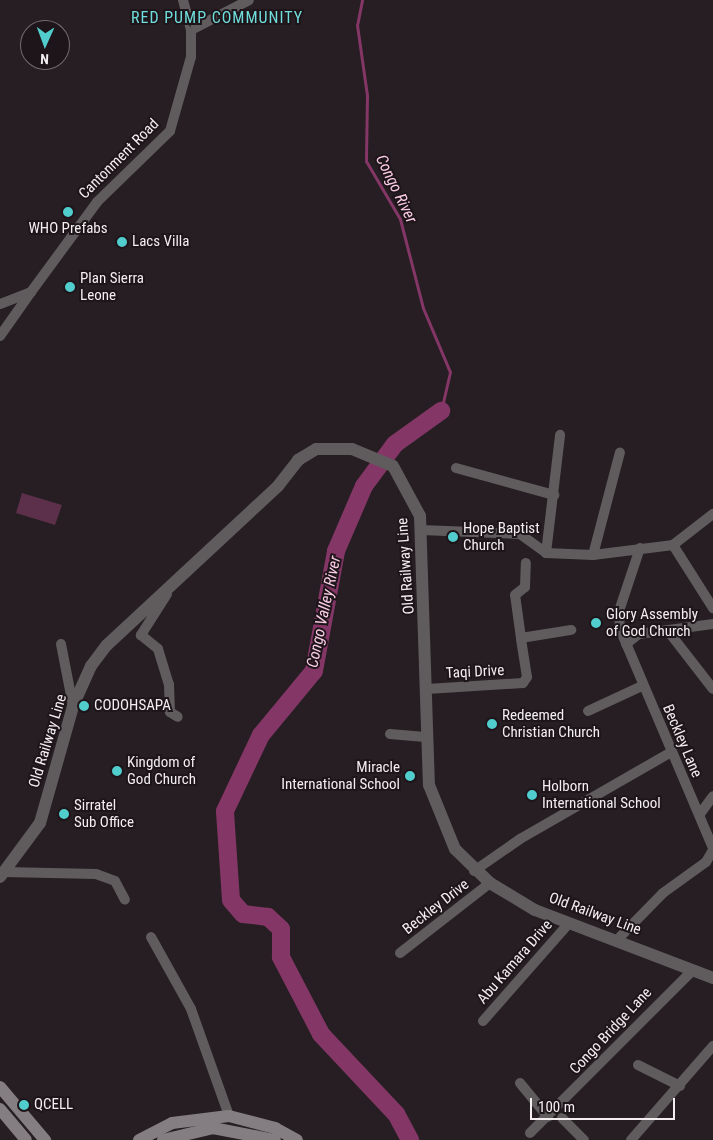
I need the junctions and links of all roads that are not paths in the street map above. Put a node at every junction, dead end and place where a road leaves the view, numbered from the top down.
1 (183, 0) edge
2 (249, 0) edge
3 (192, 30) junction
4 (31, 292) junction
5 (0, 304) edge
6 (0, 336) edge
7 (560, 435) dead end
8 (620, 452) dead end
9 (456, 468) dead end
10 (554, 495) junction
11 (713, 514) edge
12 (422, 530) junction
13 (673, 545) junction
14 (640, 548) junction
15 (546, 553) junction
16 (592, 555) junction
17 (526, 564) dead end
18 (173, 582) junction
19 (713, 608) edge
20 (713, 624) edge
21 (572, 630) dead end
22 (668, 631) junction
23 (521, 638) junction
24 (61, 644) dead end
25 (626, 644) junction
26 (642, 686) junction
27 (427, 689) junction
28 (713, 689) edge
29 (74, 706) junction
30 (588, 711) dead end
31 (178, 717) dead end
32 (390, 734) dead end
33 (426, 737) junction
34 (671, 752) junction
35 (713, 796) edge
36 (700, 814) junction
37 (713, 849) edge
38 (474, 871) junction
39 (2, 874) edge
40 (490, 883) junction
41 (125, 900) dead end
42 (570, 923) junction
43 (151, 937) dead end
44 (618, 939) junction
45 (400, 953) dead end
46 (693, 970) junction
47 (713, 978) edge
48 (483, 1021) dead end
49 (713, 1046) edge
50 (638, 1065) dead end
51 (520, 1083) dead end
52 (680, 1086) junction
53 (0, 1087) edge
54 (0, 1109) edge
55 (228, 1116) junction
56 (548, 1117) junction
57 (562, 1118) dead end
58 (530, 1133) dead end
59 (26, 1140) edge
60 (45, 1140) edge
61 (139, 1140) edge
62 (163, 1140) edge
63 (275, 1140) edge
64 (297, 1140) edge
65 (584, 1140) edge
66 (631, 1140) edge

1 - 3 street, Cantonment Road
2 - 3 street
3 - 4 street, Cantonment Road
4 - 5 street
4 - 6 street, Cantonment Road
7 - 10 street
8 - 16 street
9 - 10 street
10 - 15 street
11 - 13 street
12 - 15 street
12 - 18 street, Old Railway Line
12 - 27 street, Old Railway Line
13 - 14 street
13 - 19 street
14 - 16 street
14 - 25 street, Beckley Lane
15 - 16 street
17 - 23 street
18 - 29 street, Old Railway Line
18 - 31 street
20 - 22 street
21 - 23 street
22 - 25 street
22 - 28 street
23 - 27 street, Taqi Drive
24 - 29 street
25 - 26 street, Beckley Lane
26 - 30 street
26 - 34 street, Beckley Lane
27 - 33 street, Old Railway Line
29 - 39 street, Old Railway Line
32 - 33 street
33 - 38 street, Old Railway Line
34 - 36 street, Beckley Lane
34 - 38 street
35 - 36 street
36 - 37 street, Beckley Lane
37 - 44 street, Beckley Lane
38 - 40 street, Old Railway Line
39 - 41 street
40 - 42 street, Old Railway Line
40 - 45 street, Beckley Drive
42 - 44 street, Old Railway Line
42 - 48 street, Abu Kamara Drive
43 - 55 street
44 - 46 street, Old Railway Line
46 - 47 street, Old Railway Line
46 - 56 street, Congo Bridge Lane
49 - 52 street
50 - 52 street
51 - 56 street
52 - 66 street
53 - 60 main road
54 - 59 main road
55 - 61 main road
55 - 64 main road
56 - 58 street, Congo Bridge Lane
57 - 65 street
62 - 63 main road

